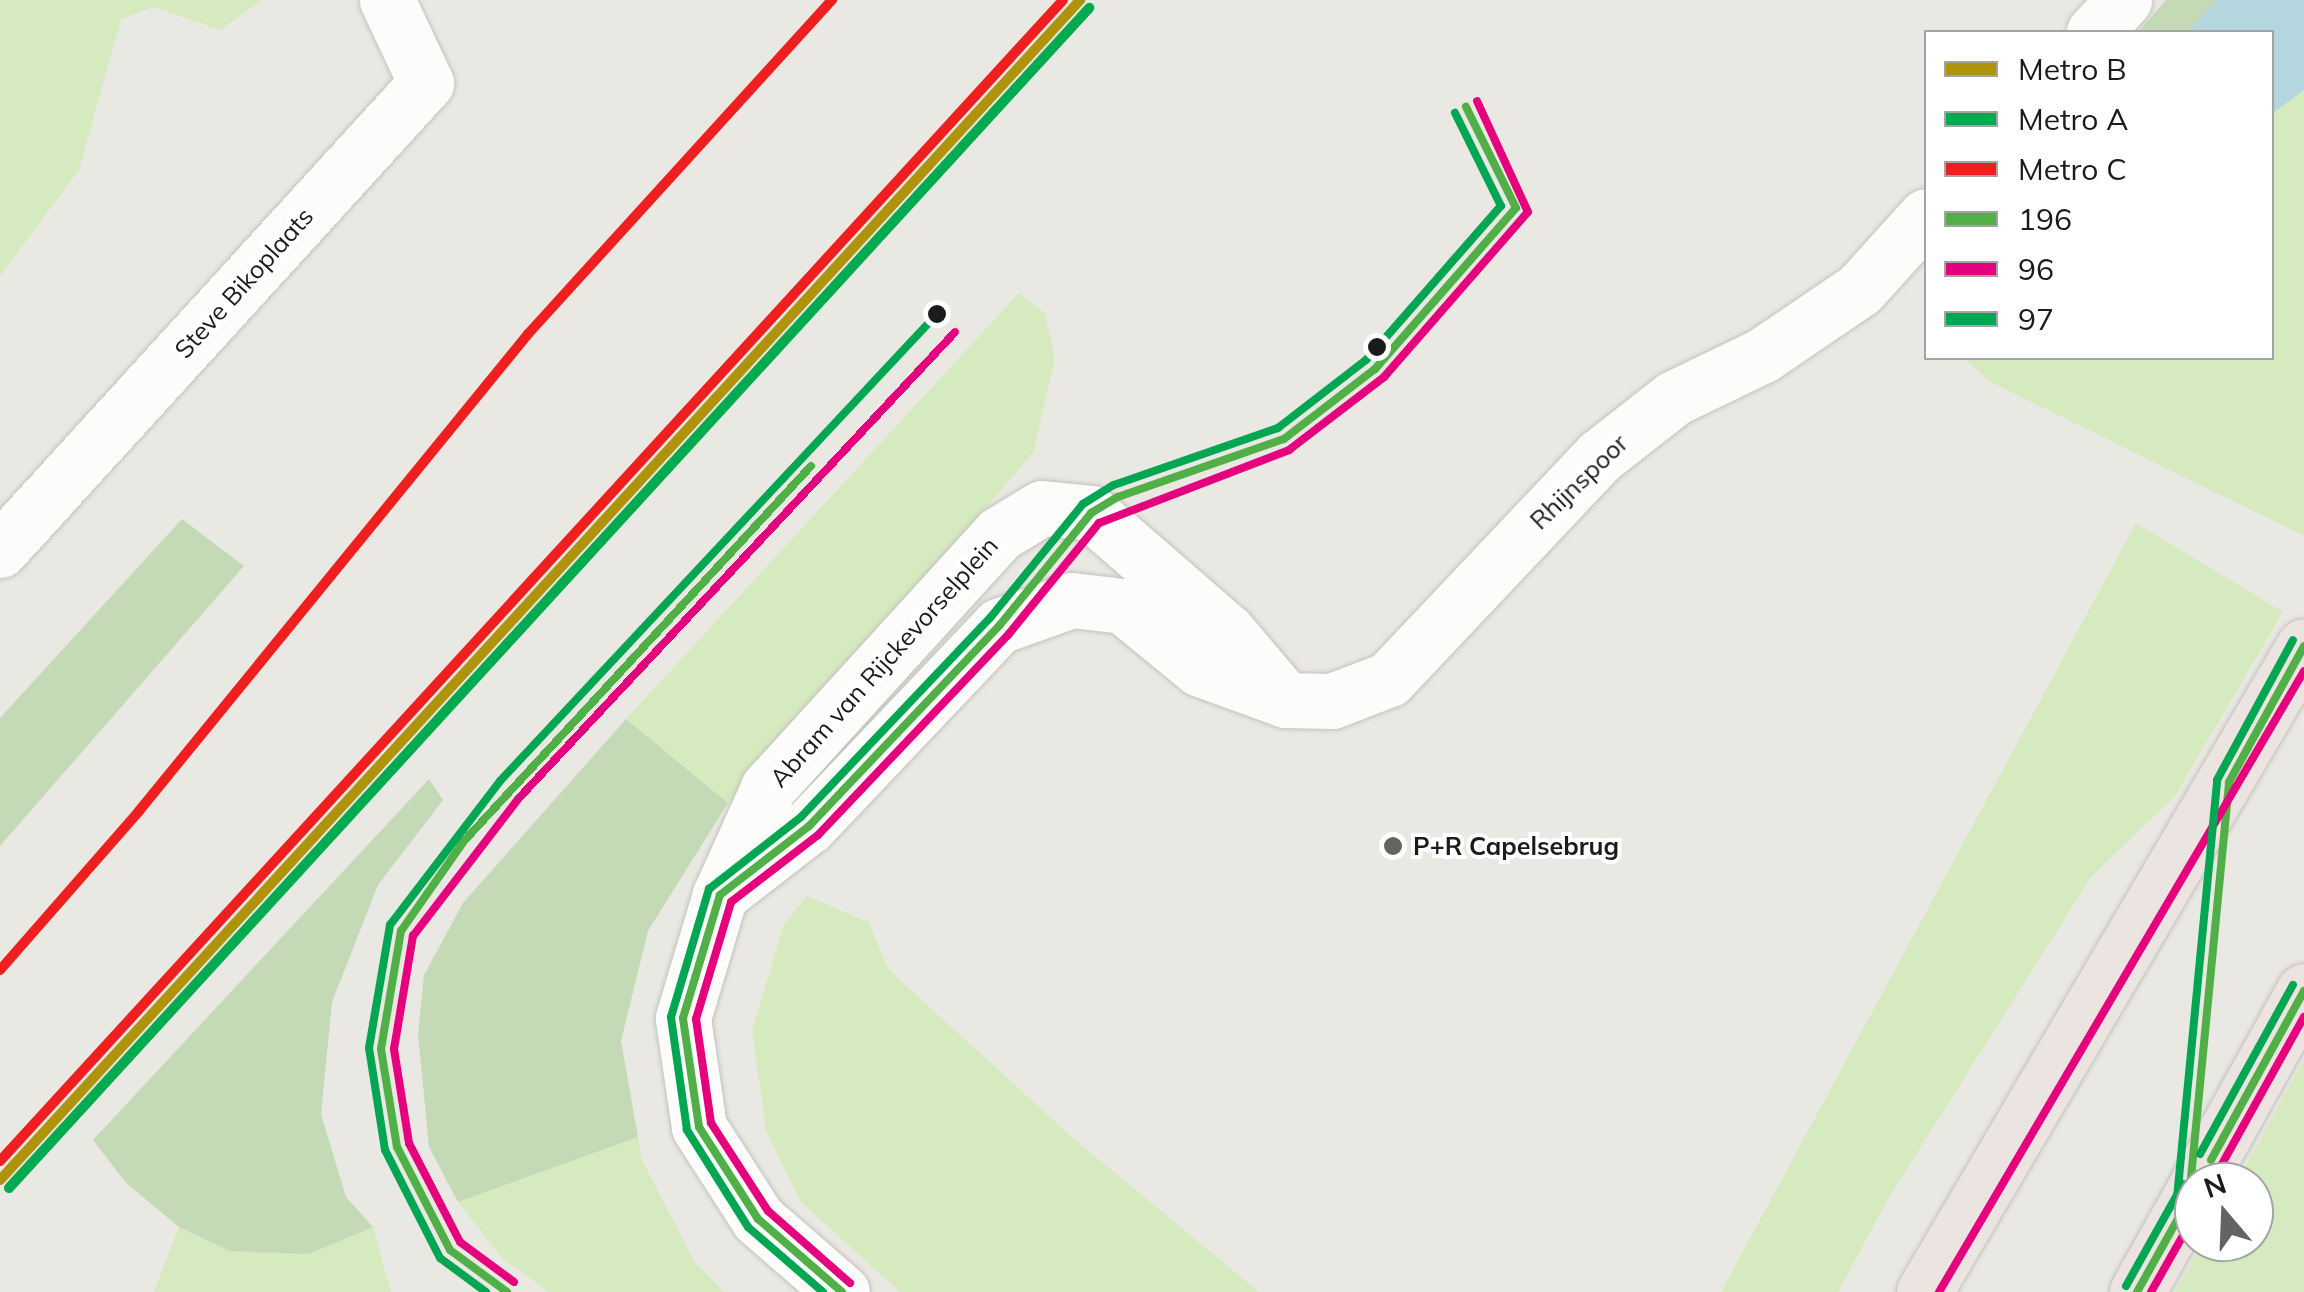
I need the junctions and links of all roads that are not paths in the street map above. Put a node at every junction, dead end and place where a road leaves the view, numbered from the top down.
1 (387, 0) edge
2 (2124, 0) edge
3 (2096, 30) edge
4 (1924, 218) edge
5 (0, 550) edge
6 (2304, 646) edge
7 (1285, 700) junction
8 (720, 895) junction
9 (2304, 991) edge
10 (2209, 1162) edge
11 (2174, 1226) edge
12 (827, 1285) edge
13 (1924, 1292) edge
14 (2137, 1292) edge

1 - 5 street, Steve Bikoplaats
2 - 3 street
4 - 7 street, Rhijnspoor
6 - 13 highway
7 - 8 street
7 - 8 street, Abram van Rijckevorselplein
8 - 12 street, Abram van Rijckevorselplein
9 - 10 highway
11 - 14 highway

